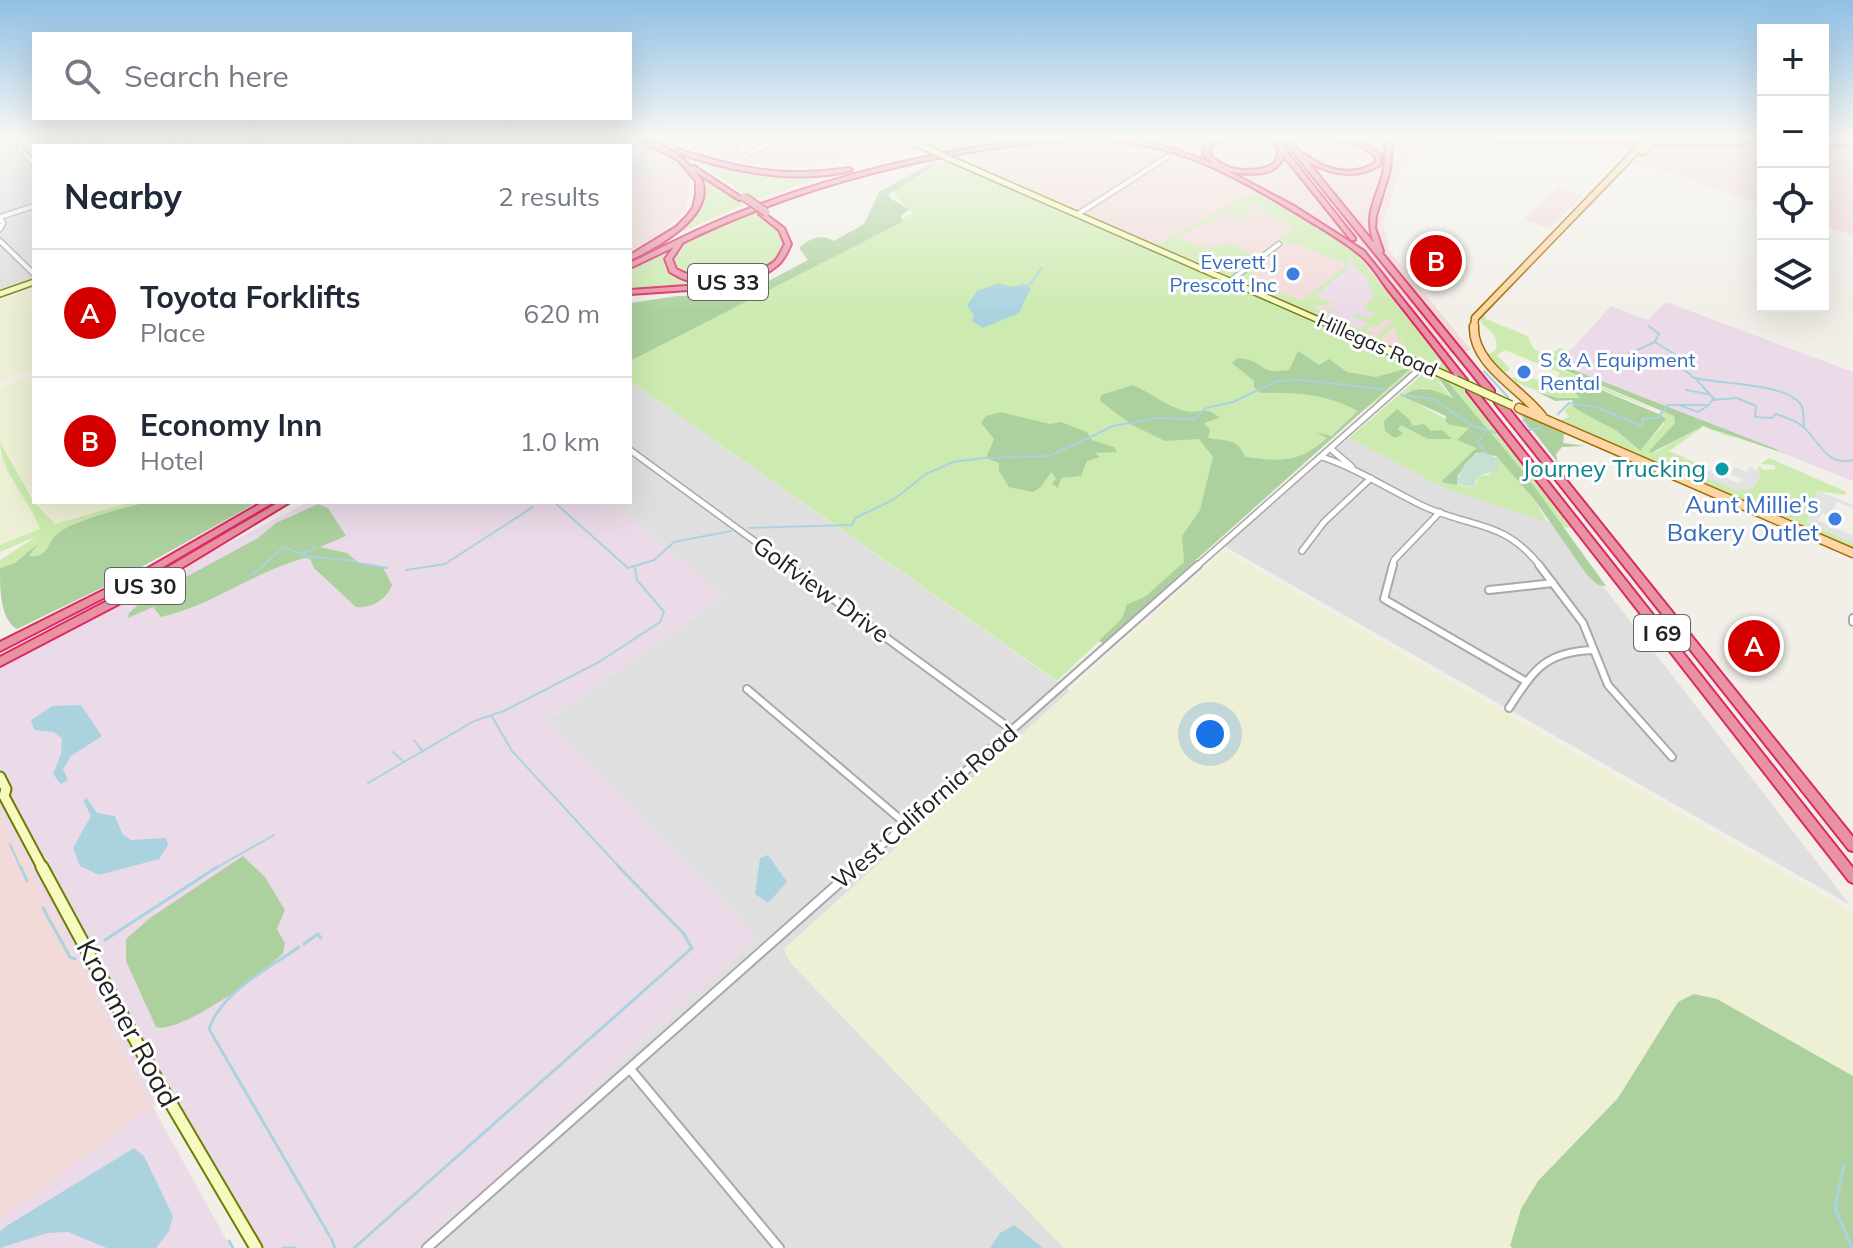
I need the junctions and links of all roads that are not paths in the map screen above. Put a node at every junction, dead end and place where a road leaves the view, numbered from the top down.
1 (697, 195) edge
2 (738, 195) edge
3 (779, 195) edge
4 (788, 195) edge
5 (1034, 195) edge
6 (1107, 195) edge
7 (1265, 195) edge
8 (1318, 195) edge
9 (1330, 195) edge
10 (1380, 195) edge
11 (1594, 195) edge
12 (32, 207) edge
13 (764, 213) junction
14 (1078, 214) junction
15 (0, 217) edge
16 (719, 221) junction
17 (0, 229) edge
18 (0, 241) edge
19 (1279, 244) dead end
20 (1365, 255) junction
21 (632, 258) edge
22 (632, 258) edge
23 (1385, 264) junction
24 (632, 265) edge
25 (25, 268) junction
26 (32, 273) edge
27 (32, 280) edge
28 (1230, 281) junction
29 (32, 282) edge
30 (632, 292) edge
31 (0, 294) edge
32 (1423, 366) junction
33 (1530, 397) junction
34 (1523, 408) junction
35 (1542, 416) junction
36 (1331, 449) junction
37 (632, 451) edge
38 (1322, 457) junction
39 (1352, 467) junction
40 (1371, 478) junction
41 (267, 504) edge
42 (283, 504) edge
43 (1440, 512) junction
44 (1302, 551) dead end
45 (1853, 553) edge
46 (1553, 583) junction
47 (1489, 590) dead end
48 (0, 647) edge
49 (1593, 650) junction
50 (0, 662) edge
51 (1527, 682) junction
52 (747, 689) dead end
53 (1509, 708) dead end
54 (1012, 730) junction
55 (1672, 757) dead end
56 (0, 777) edge
57 (2, 796) edge
58 (906, 824) junction
59 (1853, 846) edge
60 (1853, 877) edge
61 (630, 1069) junction
62 (256, 1248) edge
63 (427, 1248) edge
64 (779, 1248) edge

1 - 21 highway
2 - 13 highway, US 33, bridge
3 - 22 highway
4 - 16 highway
5 - 14 main road, Hillegas Road, bridge
6 - 14 street
7 - 20 highway
8 - 20 highway, I 69
9 - 23 highway, I 69
10 - 23 highway
11 - 33 main road
12 - 15 street
13 - 16 highway, US 33
13 - 30 highway
14 - 28 main road, Hillegas Road
15 - 17 street
16 - 24 highway
18 - 25 street
19 - 28 street
20 - 60 highway, I 69
23 - 59 highway, I 69
25 - 26 street
25 - 27 street
28 - 32 main road, Hillegas Road
29 - 31 main road
32 - 34 main road, Hillegas Road, bridge
32 - 36 street, West California Road
33 - 34 main road
33 - 35 main road
34 - 35 main road, Hillegas Road
35 - 45 main road, Hillegas Road
36 - 38 street, West California Road
36 - 39 street
37 - 54 street, Golfview Drive
38 - 39 street
38 - 54 street, West California Road
39 - 40 street
40 - 43 street
40 - 44 street
41 - 48 highway, US 30
42 - 50 highway, US 30
43 - 46 street
43 - 51 street
46 - 47 street
46 - 49 street
49 - 51 street
49 - 55 street
51 - 53 street
52 - 58 street
54 - 58 street, West California Road
56 - 57 main road, Kroemer Road
57 - 62 main road, Kroemer Road
58 - 61 street, West California Road
61 - 63 street, West California Road
61 - 64 street

